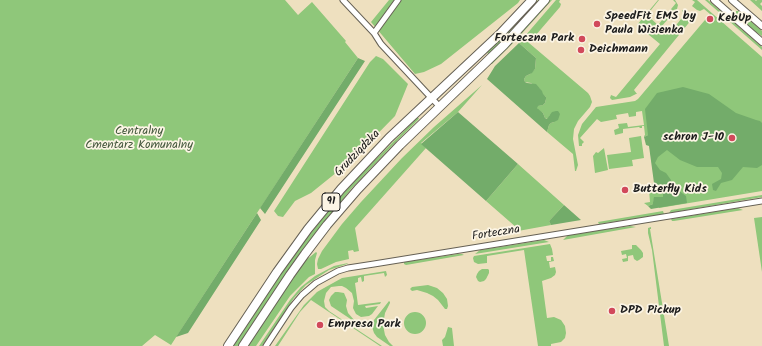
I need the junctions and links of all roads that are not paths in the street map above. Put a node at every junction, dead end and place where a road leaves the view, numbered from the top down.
1 (343, 0) edge
2 (398, 0) edge
3 (532, 0) edge
4 (546, 0) edge
5 (714, 0) edge
6 (732, 0) edge
7 (762, 26) edge
8 (374, 33) junction
9 (762, 42) edge
10 (432, 98) junction
11 (439, 106) junction
12 (762, 201) edge
13 (228, 346) edge
14 (243, 346) edge
15 (266, 346) edge

1 - 8 street
2 - 8 street
3 - 10 main road, Grudziądzka / 91
4 - 11 main road, Grudziądzka / 91
5 - 9 street
6 - 7 street
8 - 10 street
10 - 11 street
10 - 13 main road, Grudziądzka / 91
11 - 14 main road, Grudziądzka / 91
12 - 15 street, Forteczna

